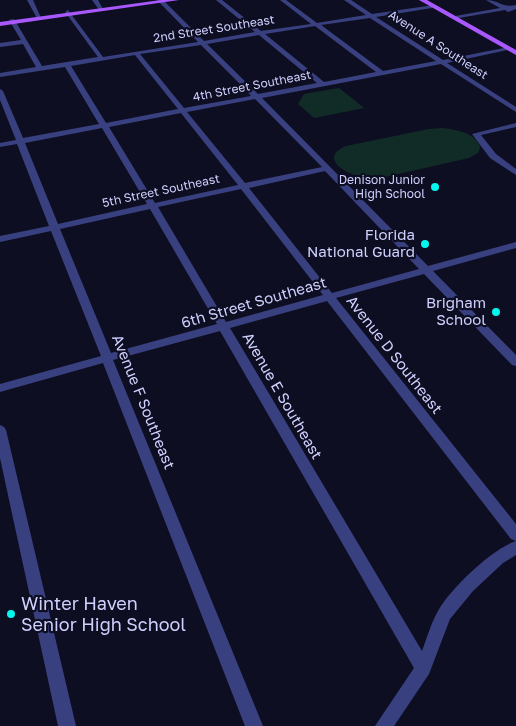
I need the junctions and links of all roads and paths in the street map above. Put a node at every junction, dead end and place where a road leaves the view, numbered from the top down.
1 (30, 0) edge
2 (95, 0) edge
3 (176, 0) edge
4 (219, 0) edge
5 (283, 0) edge
6 (347, 0) edge
7 (422, 0) edge
8 (489, 0) edge
9 (160, 1) edge
10 (432, 6) junction
11 (516, 7) edge
12 (101, 9) junction
13 (506, 9) junction
14 (69, 13) junction
15 (516, 14) edge
16 (372, 16) junction
17 (453, 17) junction
18 (39, 18) junction
19 (13, 21) junction
20 (0, 23) edge
21 (316, 24) junction
22 (258, 34) junction
23 (23, 42) junction
24 (202, 42) junction
25 (0, 45) edge
26 (511, 49) edge
27 (136, 53) junction
28 (102, 58) junction
29 (443, 62) junction
30 (67, 64) junction
31 (40, 68) junction
32 (382, 73) junction
33 (0, 75) edge
34 (322, 84) junction
35 (0, 91) edge
36 (256, 97) junction
37 (516, 110) edge
38 (183, 111) junction
39 (104, 126) junction
40 (516, 126) edge
41 (20, 141) junction
42 (0, 145) edge
43 (328, 168) junction
44 (516, 173) edge
45 (244, 187) junction
46 (152, 206) junction
47 (56, 227) junction
48 (0, 239) edge
49 (516, 245) edge
50 (426, 270) junction
51 (329, 298) junction
52 (224, 327) junction
53 (108, 359) junction
54 (516, 362) edge
55 (0, 388) edge
56 (0, 430) edge
57 (516, 535) edge
58 (516, 547) edge
59 (423, 668) junction
60 (66, 726) edge
61 (254, 726) edge
62 (384, 726) edge

1 - 18 street
2 - 12 street
3 - 9 main road
4 - 22 street
5 - 21 street
6 - 16 street, Avenue A Southeast
7 - 10 main road
8 - 13 street
9 - 12 main road
9 - 24 street
10 - 16 street, 2nd Street Southeast
10 - 17 main road
11 - 13 street
12 - 14 main road
13 - 15 street
13 - 17 street
14 - 18 main road
14 - 28 street
16 - 21 street, 2nd Street Southeast
16 - 29 street, Avenue A Southeast
17 - 26 main road
18 - 19 main road
19 - 20 main road
19 - 23 street
21 - 22 street, 2nd Street Southeast
21 - 32 street
22 - 24 street, 2nd Street Southeast
22 - 34 street
23 - 25 street
23 - 31 street
24 - 27 street, 2nd Street Southeast
24 - 36 street
26 - 29 street, 4th Street Southeast
27 - 28 street, 2nd Street Southeast
27 - 38 street, Avenue D Southeast
28 - 30 street, 2nd Street Southeast
29 - 32 street, 4th Street Southeast
29 - 37 street, Avenue A Southeast
30 - 31 street, 2nd Street Southeast
30 - 39 street, Avenue E Southeast
31 - 33 street, 2nd Street Southeast
32 - 34 street, 4th Street Southeast
34 - 36 street, 4th Street Southeast
35 - 41 street, Avenue F Southeast
36 - 38 street, 4th Street Southeast
36 - 43 street
38 - 39 street, 4th Street Southeast
38 - 45 street, Avenue D Southeast
39 - 41 street, 4th Street Southeast
39 - 46 street, Avenue E Southeast
40 - 44 street
41 - 42 street, 4th Street Southeast
41 - 47 street, Avenue F Southeast
43 - 45 street, 5th Street Southeast
43 - 50 street
45 - 46 street, 5th Street Southeast
45 - 51 street, Avenue D Southeast
46 - 47 street, 5th Street Southeast
46 - 52 street, Avenue E Southeast
47 - 48 street, 5th Street Southeast
47 - 53 street, Avenue F Southeast
49 - 50 street, 6th Street Southeast
50 - 51 street, 6th Street Southeast
50 - 54 street
51 - 52 street, 6th Street Southeast
51 - 57 street, Avenue D Southeast
52 - 53 street, 6th Street Southeast
52 - 59 street, Avenue E Southeast
53 - 55 street, 6th Street Southeast
53 - 61 street, Avenue F Southeast
56 - 60 street
58 - 59 street
59 - 62 street

